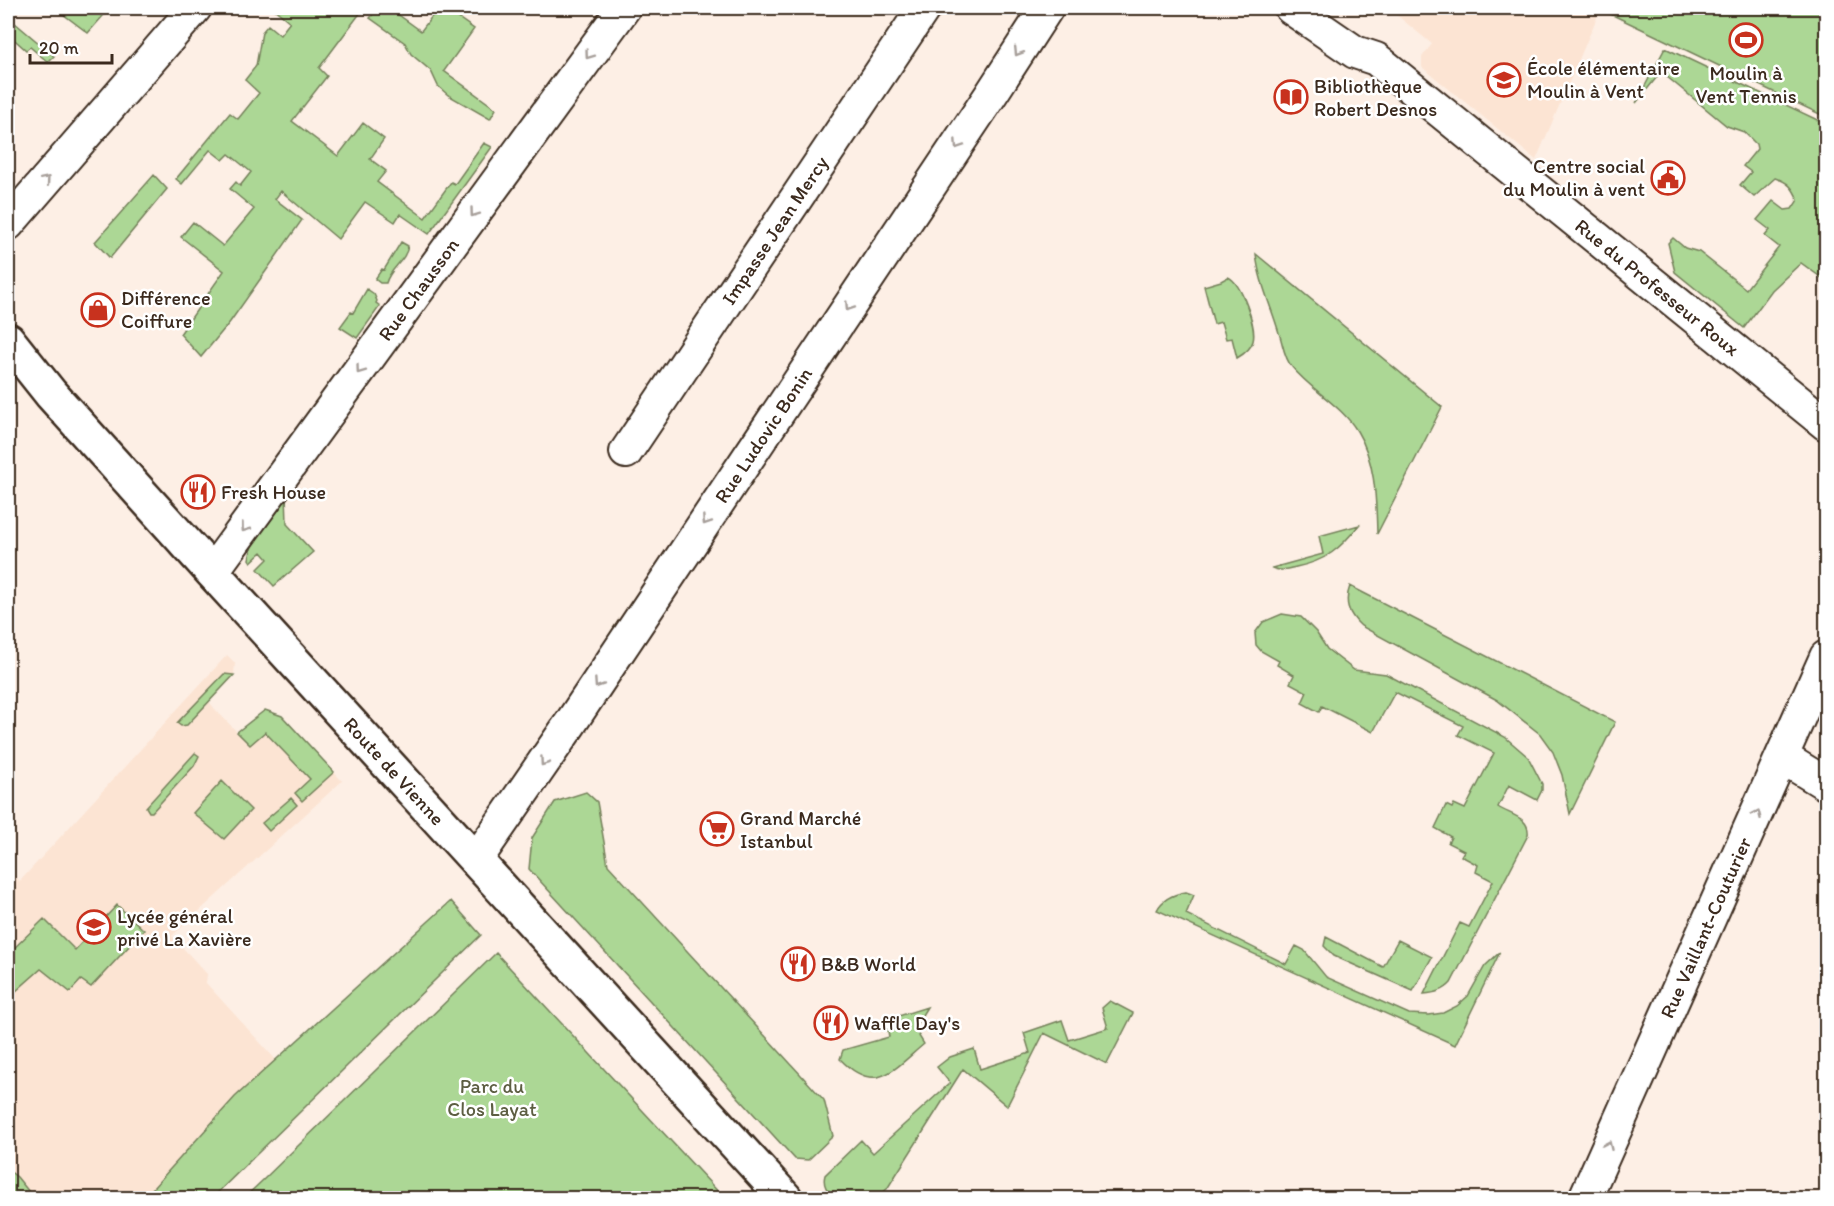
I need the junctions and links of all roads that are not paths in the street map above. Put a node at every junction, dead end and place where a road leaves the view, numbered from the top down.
1 (195, 8) edge
2 (624, 8) edge
3 (924, 8) edge
4 (1047, 8) edge
5 (1291, 8) edge
6 (1327, 8) edge
7 (1376, 59) junction
8 (8, 224) edge
9 (8, 340) edge
10 (1827, 424) edge
11 (626, 452) dead end
12 (212, 572) junction
13 (1827, 657) edge
14 (1782, 757) junction
15 (1827, 784) edge
16 (476, 860) junction
17 (785, 1198) edge
18 (1584, 1198) edge

8 -> 1 street
2 -> 12 street, Rue Chausson
3 - 11 street, Impasse Jean Mercy
4 -> 16 street, Rue Ludovic Bonin
5 - 7 street, Rue du Professeur Roux
6 - 7 street, Rue du Professeur Roux
7 - 10 street, Rue du Professeur Roux
9 - 12 main road, Route de Vienne
12 - 16 main road, Route de Vienne
13 - 14 street, Rue Vaillant-Couturier
14 - 15 street
18 -> 14 street, Rue Vaillant-Couturier
16 - 17 main road, Route de Vienne

